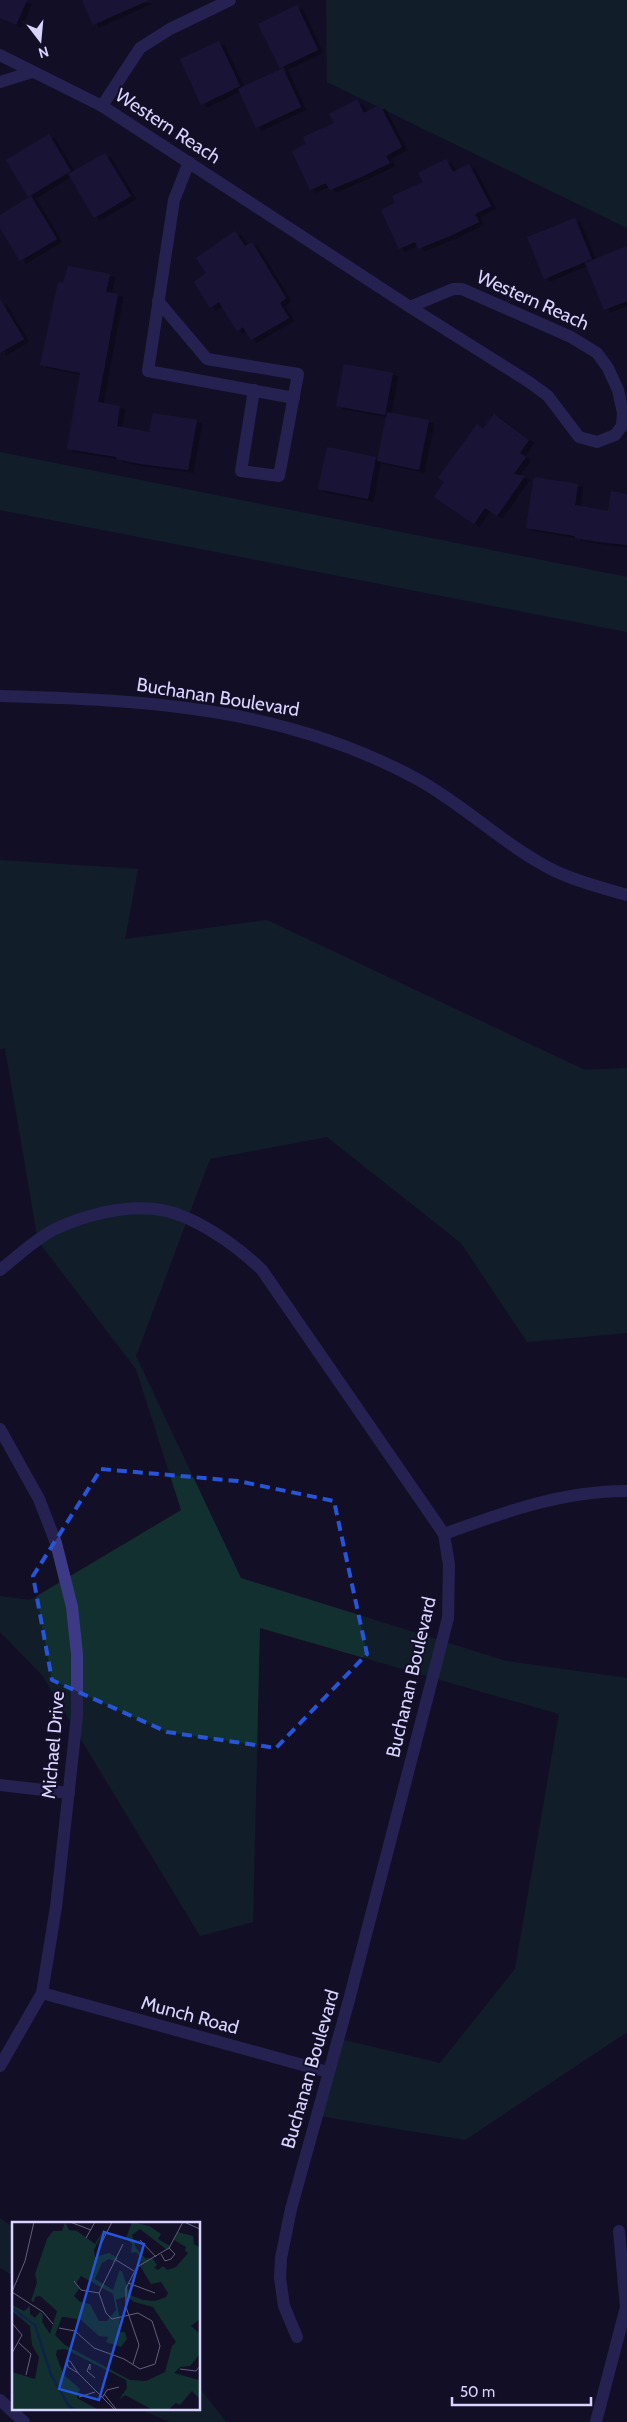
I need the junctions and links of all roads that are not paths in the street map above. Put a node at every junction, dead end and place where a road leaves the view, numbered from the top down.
1 (230, 0) edge
2 (0, 55) edge
3 (32, 72) junction
4 (0, 82) edge
5 (102, 106) junction
6 (189, 162) junction
7 (158, 301) junction
8 (410, 307) junction
9 (207, 359) junction
10 (204, 381) junction
11 (254, 390) junction
12 (294, 398) junction
13 (0, 696) edge
14 (627, 895) edge
15 (0, 1270) edge
16 (0, 1430) edge
17 (627, 1491) edge
18 (444, 1534) junction
19 (0, 1785) edge
20 (69, 1793) junction
21 (42, 1993) junction
22 (0, 2066) edge
23 (328, 2072) junction
24 (619, 2231) dead end
25 (298, 2337) dead end
26 (0, 2400) edge
27 (24, 2422) edge
28 (596, 2422) edge

1 - 5 street
2 - 3 street, Western Reach
3 - 4 street
3 - 5 street, Western Reach
5 - 6 street, Western Reach
6 - 7 street
6 - 8 street, Western Reach
7 - 9 street
7 - 10 street
8 - 8 street, Western Reach
9 - 10 street
9 - 12 street
10 - 11 street
11 - 12 street
11 - 12 street
13 - 14 street, Buchanan Boulevard
15 - 18 street, Buchanan Boulevard
16 - 20 street, Michael Drive
17 - 18 street
18 - 23 street, Buchanan Boulevard
19 - 20 street
20 - 21 street, Michael Drive
21 - 22 street, Michael Drive
21 - 23 street, Munch Road
23 - 25 street, Buchanan Boulevard
24 - 28 street
26 - 27 street

